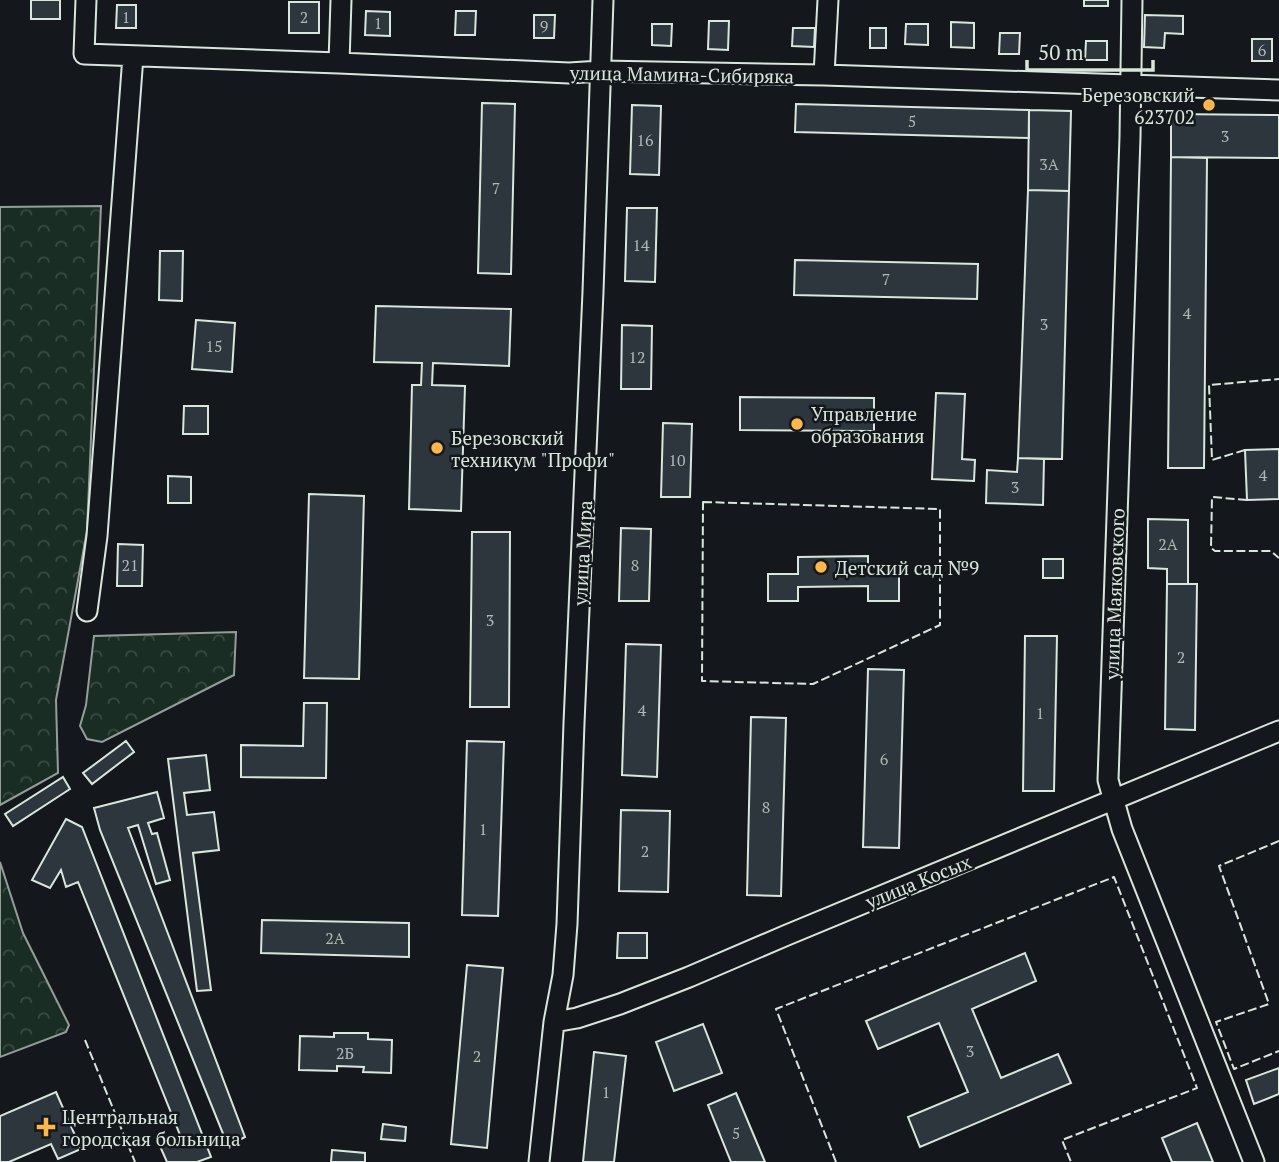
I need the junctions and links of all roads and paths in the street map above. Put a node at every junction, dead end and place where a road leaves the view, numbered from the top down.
1 (86, 0) edge
2 (341, 0) edge
3 (603, 0) edge
4 (828, 0) edge
5 (1132, 0) edge
6 (133, 56) junction
7 (339, 63) junction
8 (601, 71) junction
9 (824, 75) junction
10 (1131, 86) junction
11 (1279, 90) edge
12 (87, 611) dead end
13 (1279, 732) edge
14 (1113, 800) junction
15 (554, 1021) junction
16 (539, 1162) edge
17 (1254, 1162) edge

1 - 6 street, улица Мамина-Сибиряка
2 - 7 street
3 - 8 street, улица Мира
4 - 9 street
5 - 10 street, улица Маяковского
6 - 7 street, улица Мамина-Сибиряка
6 - 12 street
7 - 8 street, улица Мамина-Сибиряка
8 - 9 street, улица Мамина-Сибиряка
8 - 15 street, улица Мира
9 - 10 street, улица Мамина-Сибиряка
10 - 11 street, улица Мамина-Сибиряка
10 - 14 street, улица Маяковского
13 - 14 street, улица Косых
14 - 15 street, улица Косых
14 - 17 street, улица Маяковского
15 - 16 street, улица Мира

